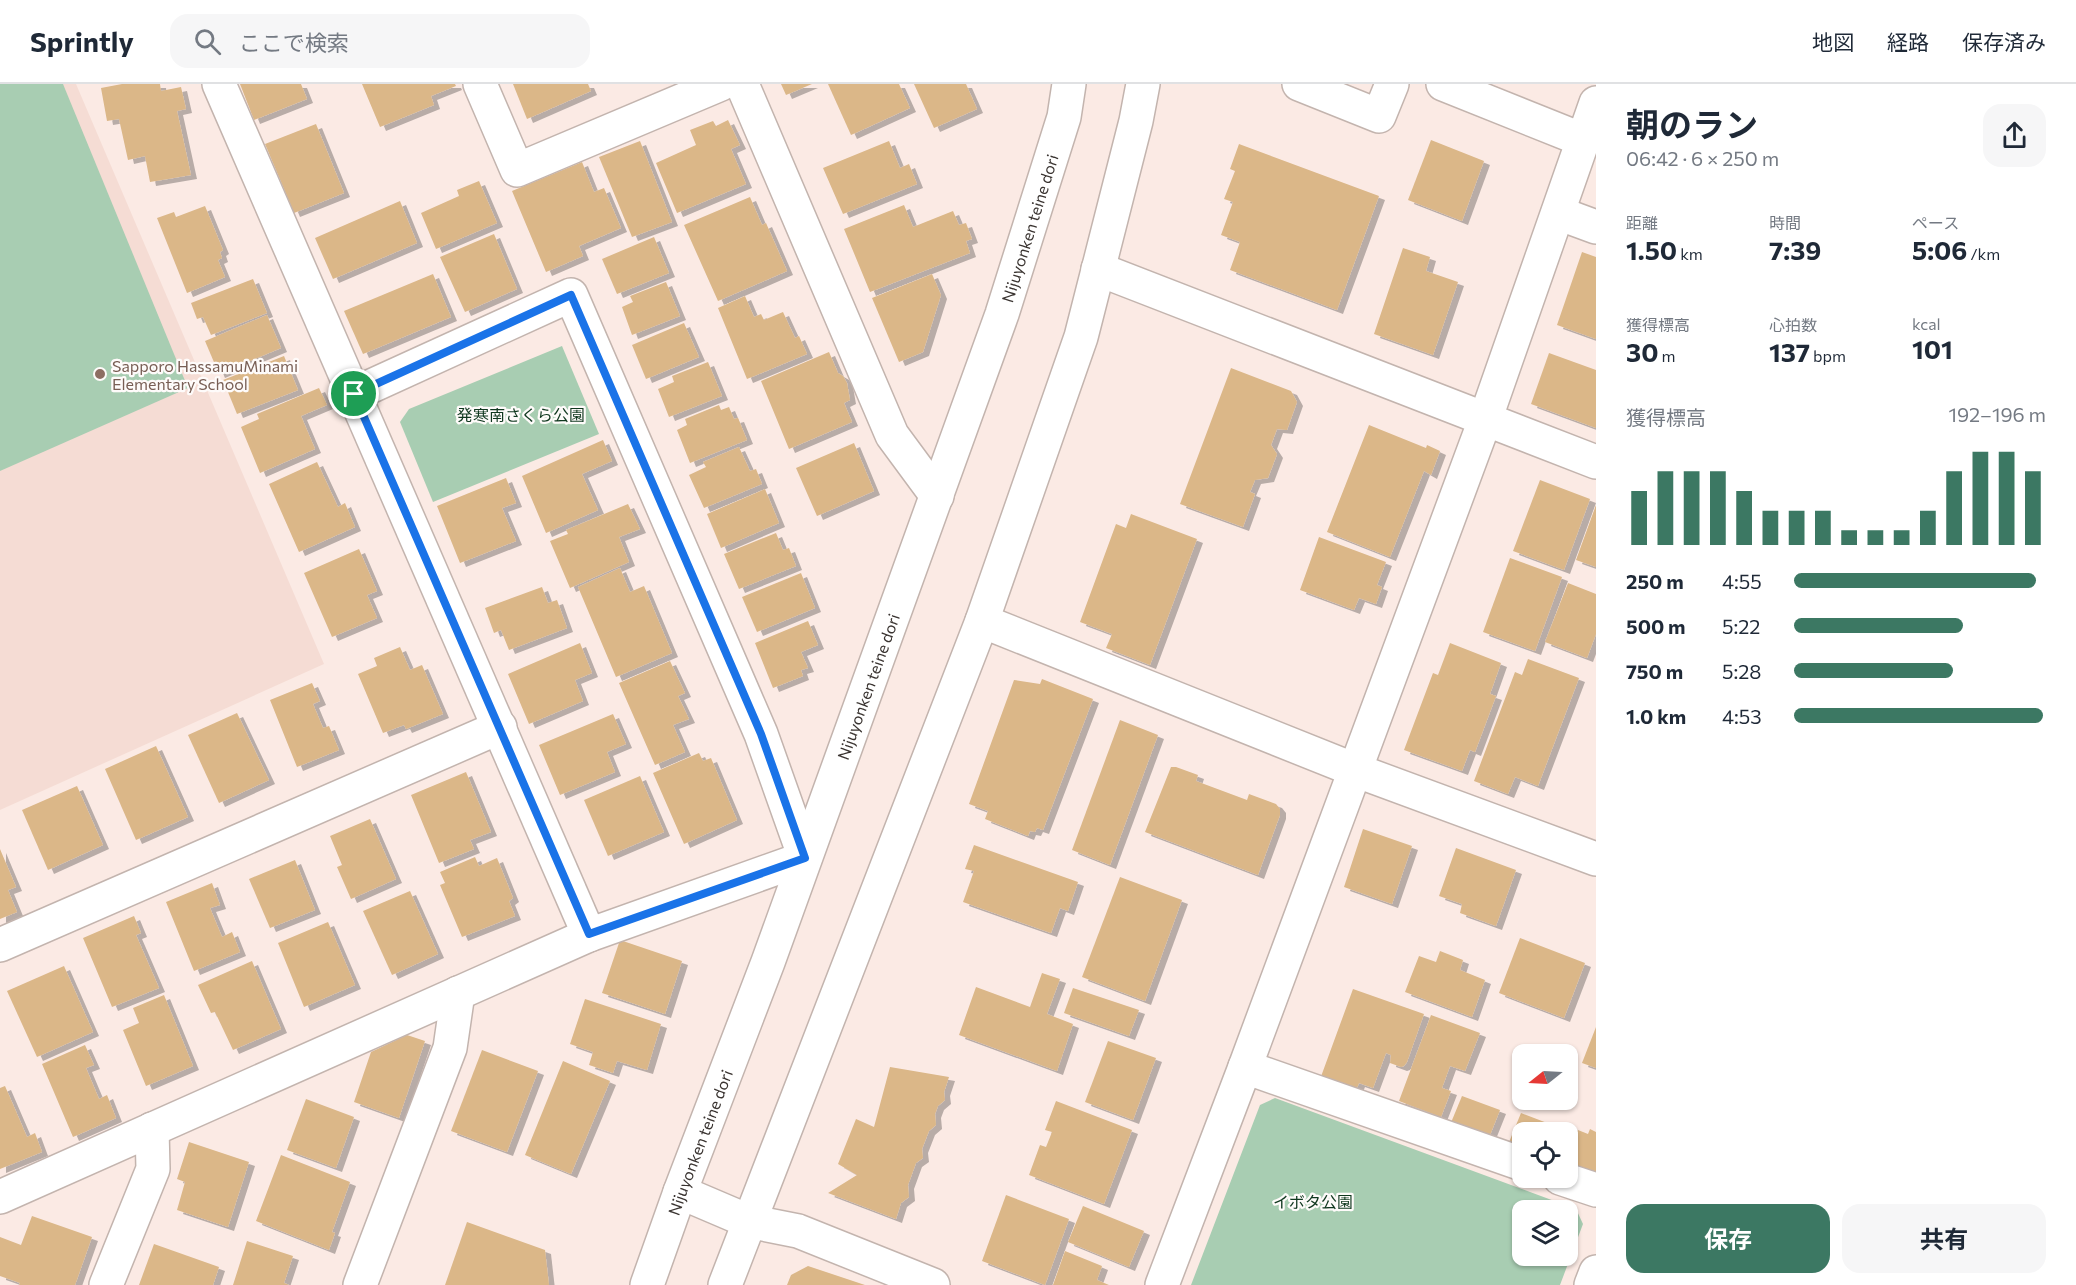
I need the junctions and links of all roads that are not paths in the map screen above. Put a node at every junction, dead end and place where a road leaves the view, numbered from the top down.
1 (219, 84) edge
2 (480, 84) edge
3 (721, 84) edge
4 (742, 84) edge
5 (1143, 84) edge
6 (1299, 84) edge
7 (1392, 84) edge
8 (1443, 84) edge
9 (1065, 90) edge
10 (1596, 103) edge
11 (1583, 140) junction
12 (1558, 213) junction
13 (1596, 227) edge
14 (1098, 269) junction
15 (354, 394) junction
16 (1485, 420) junction
17 (1596, 462) edge
18 (937, 496) junction
19 (982, 621) junction
20 (500, 727) junction
21 (1355, 770) junction
22 (805, 858) junction
23 (1596, 859) edge
24 (589, 934) junction
25 (0, 945) edge
26 (458, 993) junction
27 (1245, 1067) junction
28 (152, 1129) junction
29 (1512, 1160) edge
30 (1578, 1184) edge
31 (1596, 1190) edge
32 (680, 1192) junction
33 (0, 1197) edge
34 (748, 1221) junction
35 (1596, 1272) edge
36 (106, 1285) edge
37 (360, 1285) edge
38 (647, 1285) edge
39 (725, 1285) edge
40 (933, 1285) edge
41 (1162, 1285) edge
42 (1591, 1285) edge

1 - 15 street
2 - 3 street
4 - 18 street
5 - 14 street
6 - 7 street
8 - 11 street
9 - 18 street, Nijuyonken teine dori
10 - 11 street
11 - 12 street
12 - 13 street
12 - 16 street
14 - 16 street
14 - 19 street
15 - 20 street
15 - 22 street
16 - 17 street
16 - 21 street
18 - 22 street, Nijuyonken teine dori
19 - 21 street
19 - 34 street
20 - 24 street
20 - 25 street
21 - 23 street
21 - 27 street
22 - 24 street
22 - 32 street, Nijuyonken teine dori
24 - 26 street
26 - 28 street
26 - 37 street
27 - 29 street
27 - 41 street
28 - 33 street
28 - 36 street
30 - 31 street
32 - 34 street
32 - 38 street, Nijuyonken teine dori
34 - 39 street
34 - 40 street
35 - 42 street

